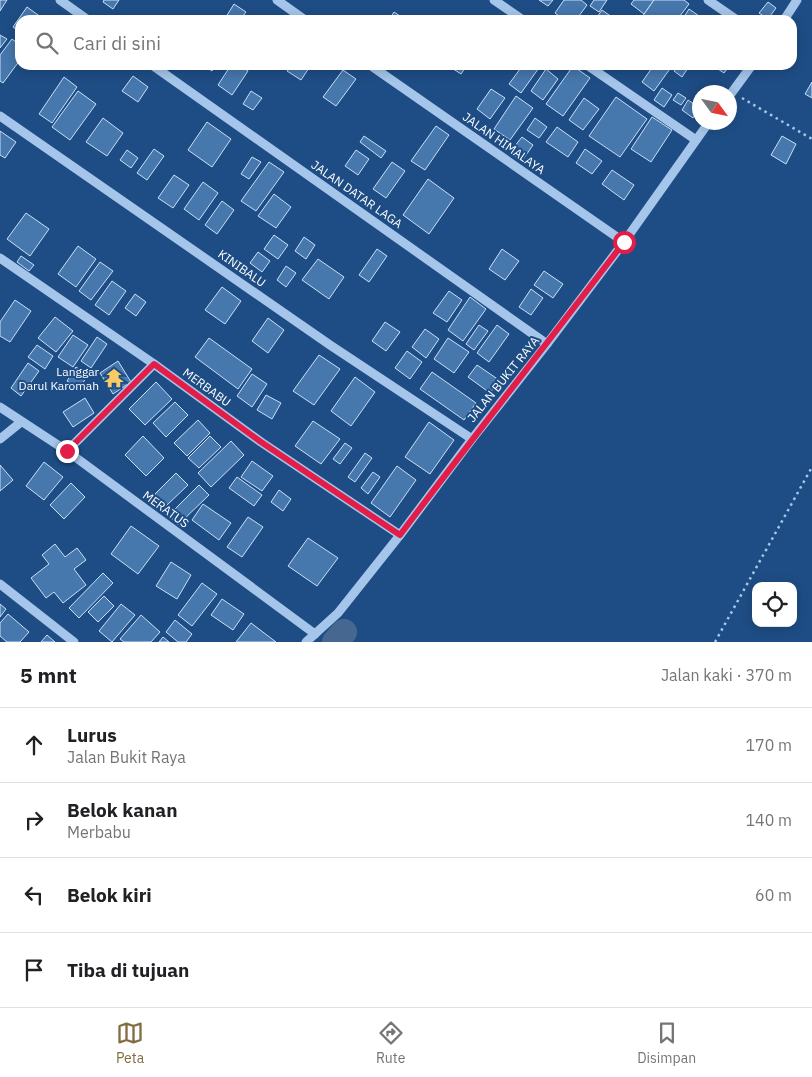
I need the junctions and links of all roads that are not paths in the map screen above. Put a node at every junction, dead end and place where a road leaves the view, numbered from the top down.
1 (60, 0) edge
2 (276, 0) edge
3 (494, 0) edge
4 (708, 0) edge
5 (797, 0) edge
6 (81, 15) edge
7 (298, 15) edge
8 (516, 15) edge
9 (730, 15) edge
10 (787, 15) edge
11 (159, 70) edge
12 (377, 70) edge
13 (594, 70) edge
14 (748, 70) edge
15 (737, 86) edge
16 (0, 116) edge
17 (703, 130) edge
18 (696, 140) junction
19 (624, 242) junction
20 (0, 258) edge
21 (547, 344) junction
22 (154, 364) junction
23 (0, 407) edge
24 (21, 422) junction
25 (472, 438) junction
26 (0, 439) edge
27 (67, 451) junction
28 (400, 535) junction
29 (0, 584) edge
30 (315, 634) junction
31 (74, 642) edge
32 (306, 642) edge

1 - 6 street
2 - 7 street
3 - 8 street
4 - 9 street
5 - 10 street
11 - 21 street, JALAN DATAR LAGA
12 - 19 street, JALAN HIMALAYA
13 - 18 street
14 - 15 street
16 - 25 street, KINIBALU
17 - 18 street, JALAN BUKIT RAYA
18 - 19 street, JALAN BUKIT RAYA
19 - 21 street, JALAN BUKIT RAYA
20 - 22 street, MERBABU
21 - 25 street, JALAN BUKIT RAYA
22 - 27 street
22 - 28 street, MERBABU
23 - 24 street, MERATUS
24 - 26 street
24 - 27 street, MERATUS
25 - 28 street, JALAN BUKIT RAYA
27 - 30 street, MERATUS
28 - 30 street, JALAN BUKIT RAYA
29 - 31 street
30 - 32 street, JALAN BUKIT RAYA

